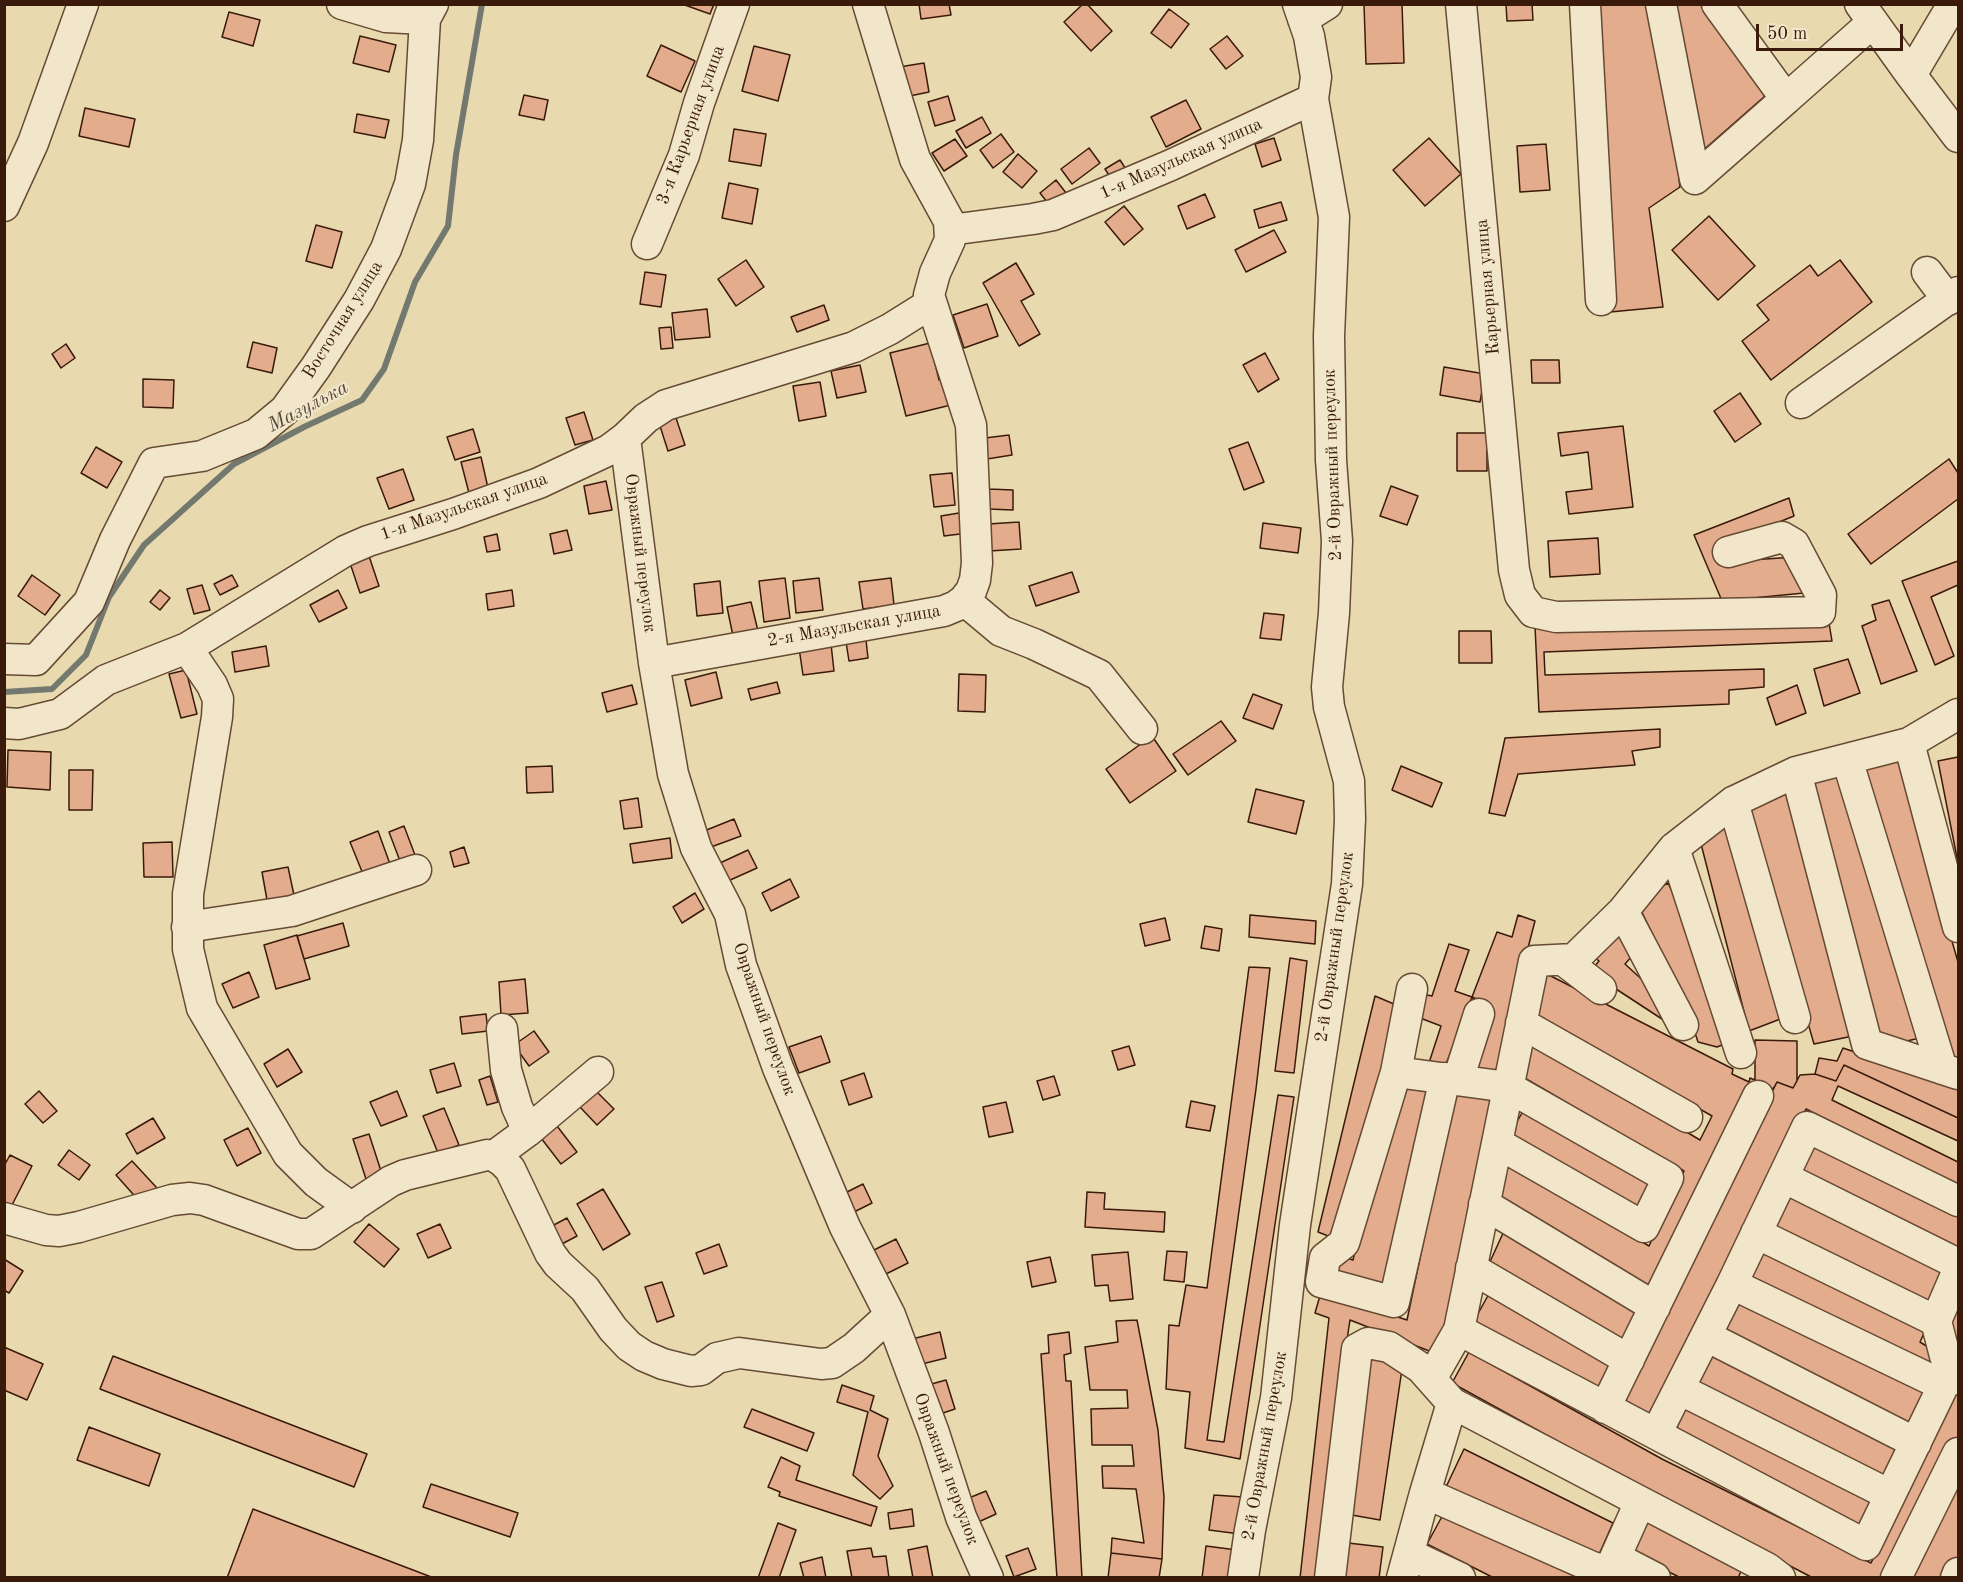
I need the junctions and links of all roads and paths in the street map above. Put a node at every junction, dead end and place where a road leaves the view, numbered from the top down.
1 (83, 4) edge
2 (342, 4) edge
3 (734, 4) edge
4 (868, 4) edge
5 (1461, 4) edge
6 (1585, 4) edge
7 (1661, 4) edge
8 (1717, 4) edge
9 (1953, 4) edge
10 (1309, 9) edge
11 (429, 12) edge
12 (1866, 13) edge
13 (1911, 75) junction
14 (1313, 99) junction
15 (1786, 99) junction
16 (1959, 137) edge
17 (4, 206) edge
18 (950, 230) junction
19 (647, 244) dead end
20 (1927, 272) dead end
21 (1953, 296) edge
22 (1601, 300) dead end
23 (930, 304) junction
24 (1801, 403) dead end
25 (625, 438) junction
26 (1728, 552) dead end
27 (964, 600) junction
28 (187, 648) junction
29 (4, 660) edge
30 (654, 663) junction
31 (1959, 714) edge
32 (4, 723) edge
33 (1142, 729) dead end
34 (1909, 743) junction
35 (1847, 759) junction
36 (1796, 772) junction
37 (1733, 802) junction
38 (1674, 848) junction
39 (416, 870) dead end
40 (1623, 911) junction
41 (187, 927) junction
42 (1959, 927) edge
43 (1563, 960) junction
44 (1412, 989) dead end
45 (1601, 989) dead end
46 (1479, 1014) dead end
47 (1795, 1018) dead end
48 (1521, 1023) junction
49 (1683, 1025) dead end
50 (502, 1029) dead end
51 (1741, 1053) dead end
52 (1950, 1071) edge
53 (598, 1072) dead end
54 (1396, 1072) junction
55 (1451, 1079) junction
56 (1508, 1087) junction
57 (1758, 1096) dead end
58 (1687, 1117) dead end
59 (528, 1131) junction
60 (1497, 1143) junction
61 (494, 1156) junction
62 (1783, 1178) junction
63 (1959, 1201) edge
64 (1484, 1204) junction
65 (352, 1208) junction
66 (4, 1218) edge
67 (1756, 1233) junction
68 (1959, 1264) edge
69 (1471, 1268) junction
70 (1959, 1270) edge
71 (1732, 1284) junction
72 (1654, 1307) junction
73 (890, 1315) junction
74 (1936, 1321) junction
75 (1459, 1330) junction
76 (1706, 1336) junction
77 (1629, 1360) junction
78 (1431, 1379) junction
79 (1954, 1379) edge
80 (1679, 1389) junction
81 (1452, 1403) junction
82 (1605, 1408) junction
83 (1656, 1434) junction
84 (1916, 1443) junction
85 (1959, 1453) edge
86 (1425, 1493) junction
87 (1890, 1495) junction
88 (1640, 1502) junction
89 (1406, 1566) edge
90 (1609, 1572) edge
91 (1959, 1573) edge
92 (1777, 1577) edge
93 (988, 1578) edge
94 (1243, 1578) edge
95 (1330, 1578) edge
96 (1460, 1578) edge
97 (1655, 1578) edge
98 (1896, 1578) edge
99 (1956, 1578) edge

1 - 17 street
2 - 11 street
3 - 19 street, 3-я Карьерная улица
4 - 18 street
5 - 26 street, Карьерная улица
6 - 22 street
7 - 15 street
8 - 15 street
9 - 13 street
10 - 14 street
11 - 29 street, Восточная улица
12 - 13 street
12 - 15 street
13 - 16 street
14 - 18 street, 1-я Мазульская улица
14 - 94 street, 2-й Овражный переулок
18 - 23 street
20 - 21 street
21 - 24 street
23 - 25 street, 1-я Мазульская улица
23 - 27 street, 2-я Мазульская улица
25 - 28 street, 1-я Мазульская улица
25 - 30 street, Овражный переулок
27 - 30 street, 2-я Мазульская улица
27 - 33 street
28 - 32 street, 1-я Мазульская улица
28 - 41 street
30 - 73 street, Овражный переулок
31 - 34 street
34 - 35 street
34 - 42 street
35 - 36 street
35 - 52 street
36 - 37 street
36 - 52 street
37 - 38 street
37 - 47 street
38 - 40 street
38 - 51 street
39 - 41 street
40 - 43 street
40 - 49 street
41 - 65 street
43 - 45 street
43 - 48 street
44 - 54 street
46 - 55 street
48 - 56 street
48 - 58 street
50 - 59 street
53 - 59 street
54 - 55 street
54 - 55 street
55 - 56 street
56 - 60 street
56 - 60 street
57 - 72 street
59 - 61 street
60 - 64 street
61 - 65 street
61 - 73 street
62 - 63 street
62 - 67 street
62 - 68 street
64 - 69 street
64 - 72 street
65 - 66 street
67 - 71 street
67 - 74 street
69 - 75 street
69 - 77 street
70 - 74 street
71 - 76 street
71 - 79 street
72 - 77 street
73 - 93 street, Овражный переулок
74 - 79 street
75 - 78 street
75 - 82 street
76 - 80 street
76 - 84 street
77 - 82 street
78 - 81 street
78 - 95 street
79 - 84 street
80 - 83 street
80 - 87 street
81 - 86 street
81 - 88 street
82 - 83 street
83 - 87 street
84 - 87 street
85 - 98 street
86 - 89 street
86 - 90 street
88 - 90 street
88 - 92 street
89 - 96 street
90 - 97 street
91 - 99 street

